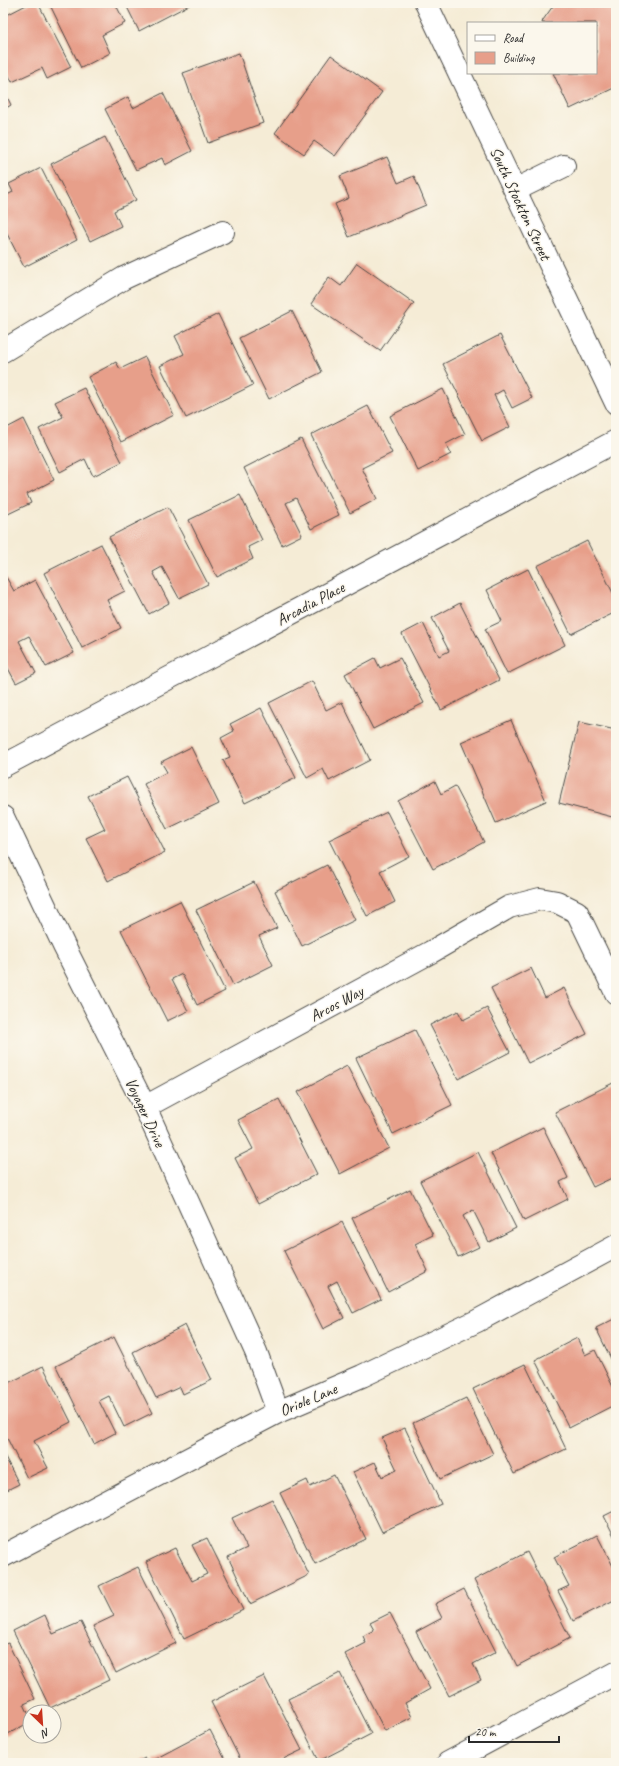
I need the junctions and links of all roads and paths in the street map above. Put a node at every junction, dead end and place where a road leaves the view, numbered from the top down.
1 (428, 4) edge
2 (564, 166) dead end
3 (515, 190) junction
4 (223, 232) dead end
5 (3, 351) edge
6 (608, 364) edge
7 (616, 403) edge
8 (616, 441) edge
9 (3, 766) edge
10 (3, 817) edge
11 (616, 993) edge
12 (145, 1107) junction
13 (616, 1246) edge
14 (278, 1412) junction
15 (3, 1556) edge
16 (616, 1673) edge
17 (448, 1763) edge

1 - 3 street, South Stockton Street
2 - 3 street
3 - 6 street, South Stockton Street
4 - 5 street
6 - 7 street, South Stockton Street
8 - 9 street, Arcadia Place
10 - 12 street, Voyager Drive
11 - 12 street, Arcos Way
12 - 14 street, Voyager Drive
13 - 14 street, Oriole Lane
14 - 15 street, Oriole Lane
16 - 17 street

